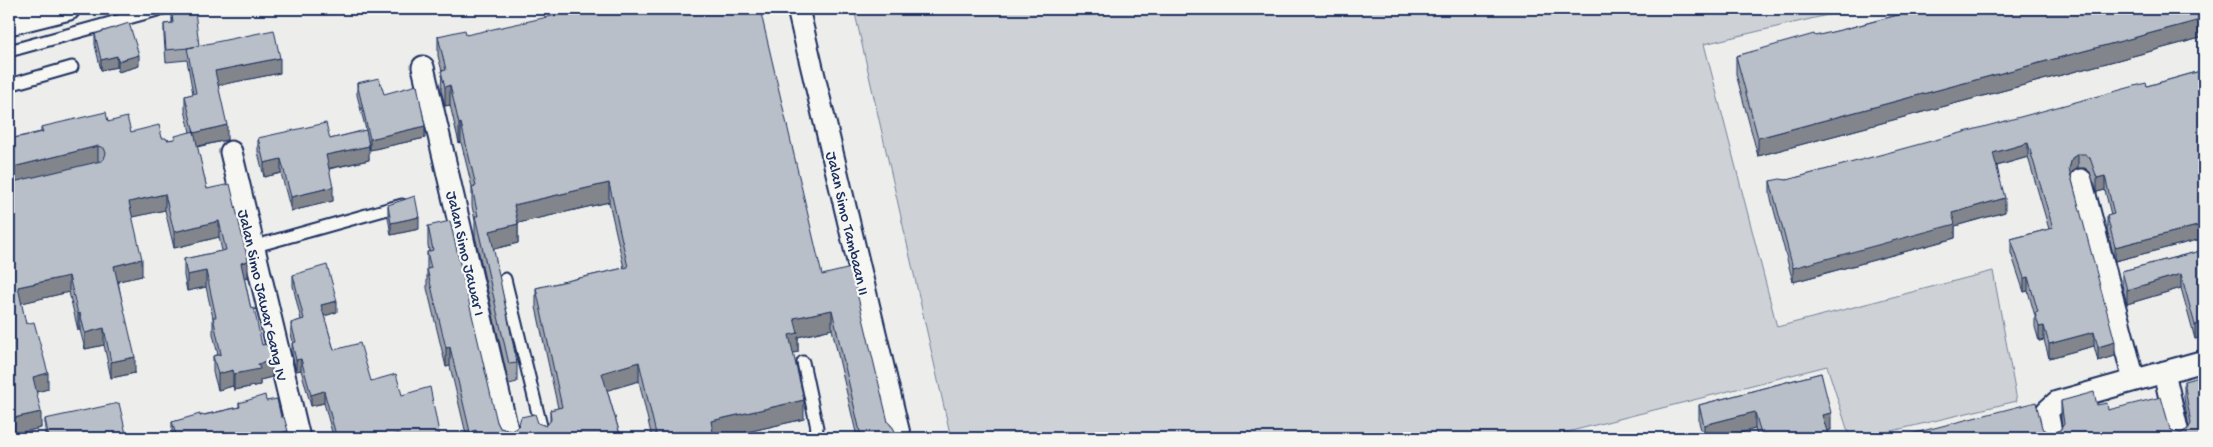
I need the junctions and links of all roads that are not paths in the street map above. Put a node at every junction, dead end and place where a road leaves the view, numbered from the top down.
1 (69, 9) edge
2 (161, 9) edge
3 (798, 9) edge
4 (9, 24) edge
5 (9, 51) edge
6 (72, 67) dead end
7 (423, 68) dead end
8 (9, 85) edge
9 (231, 152) dead end
10 (2082, 180) dead end
11 (410, 203) edge
12 (252, 247) junction
13 (505, 279) dead end
14 (2204, 361) edge
15 (803, 362) dead end
16 (2164, 372) junction
17 (2134, 380) junction
18 (298, 438) edge
19 (510, 438) edge
20 (544, 438) edge
21 (814, 438) edge
22 (900, 438) edge
23 (2052, 438) edge
24 (2180, 438) edge

1 - 4 street
2 - 5 lane
3 - 22 street, Jalan Simo Tambaan II
6 - 8 lane
7 - 19 street, Jalan Simo Jawar I
9 - 12 street, Jalan Simo Jawar Gang IV
10 - 17 street
11 - 12 lane
12 - 18 street, Jalan Simo Jawar Gang IV
13 - 20 lane
14 - 16 street
15 - 21 lane
16 - 17 street
16 - 24 street
17 - 23 street

